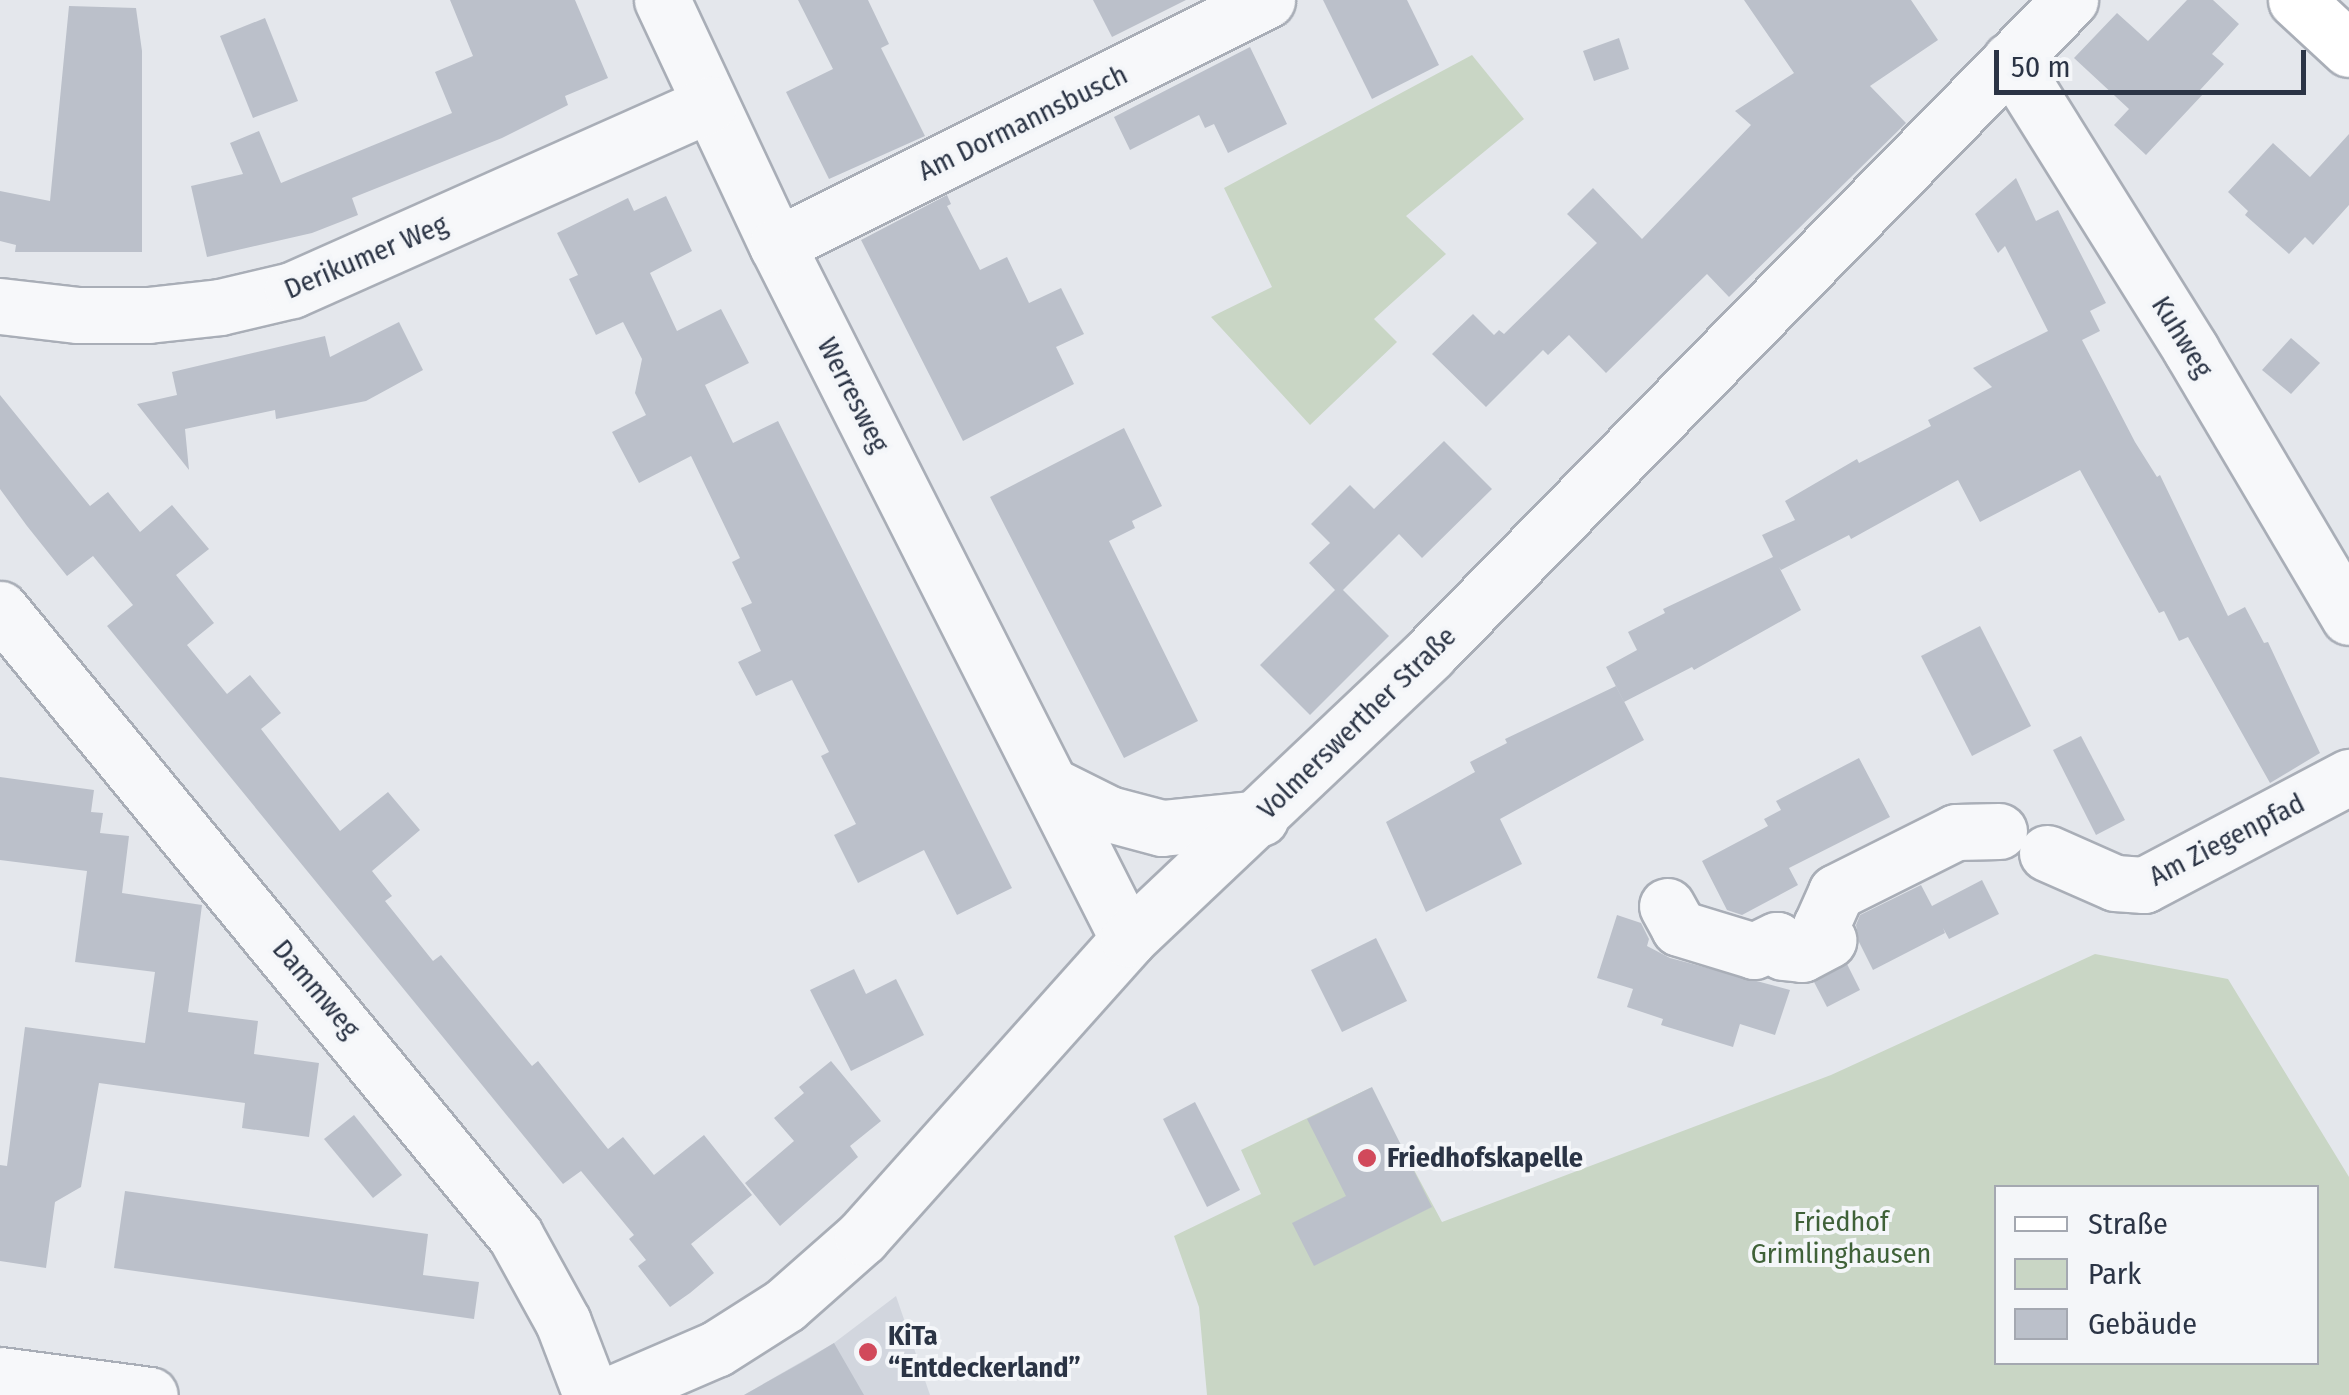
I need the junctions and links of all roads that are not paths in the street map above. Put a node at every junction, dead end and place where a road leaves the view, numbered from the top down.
1 (662, 0) edge
2 (1268, 0) edge
3 (2070, 0) edge
4 (2296, 0) edge
5 (2349, 49) edge
6 (2010, 60) junction
7 (709, 104) junction
8 (777, 245) junction
9 (0, 306) edge
10 (2349, 616) edge
11 (4, 623) edge
12 (2349, 777) edge
13 (1051, 785) junction
14 (1260, 818) junction
15 (1667, 906) dead end
16 (1128, 940) junction
17 (0, 1375) edge
18 (150, 1395) edge
19 (591, 1395) edge
20 (609, 1395) edge

1 - 7 street, Werresweg
2 - 8 street, Am Dormannsbusch
3 - 6 street, Volmerswerther Straße
4 - 5 main road
6 - 10 street, Kuhweg
6 - 14 street, Volmerswerther Straße
7 - 8 street, Werresweg
7 - 9 street, Derikumer Weg
8 - 13 street, Werresweg
11 - 19 street, Dammweg
12 - 15 street, Am Ziegenpfad
13 - 14 street
13 - 16 street, Werresweg
14 - 16 street, Volmerswerther Straße
16 - 20 street, Volmerswerther Straße
17 - 18 street

